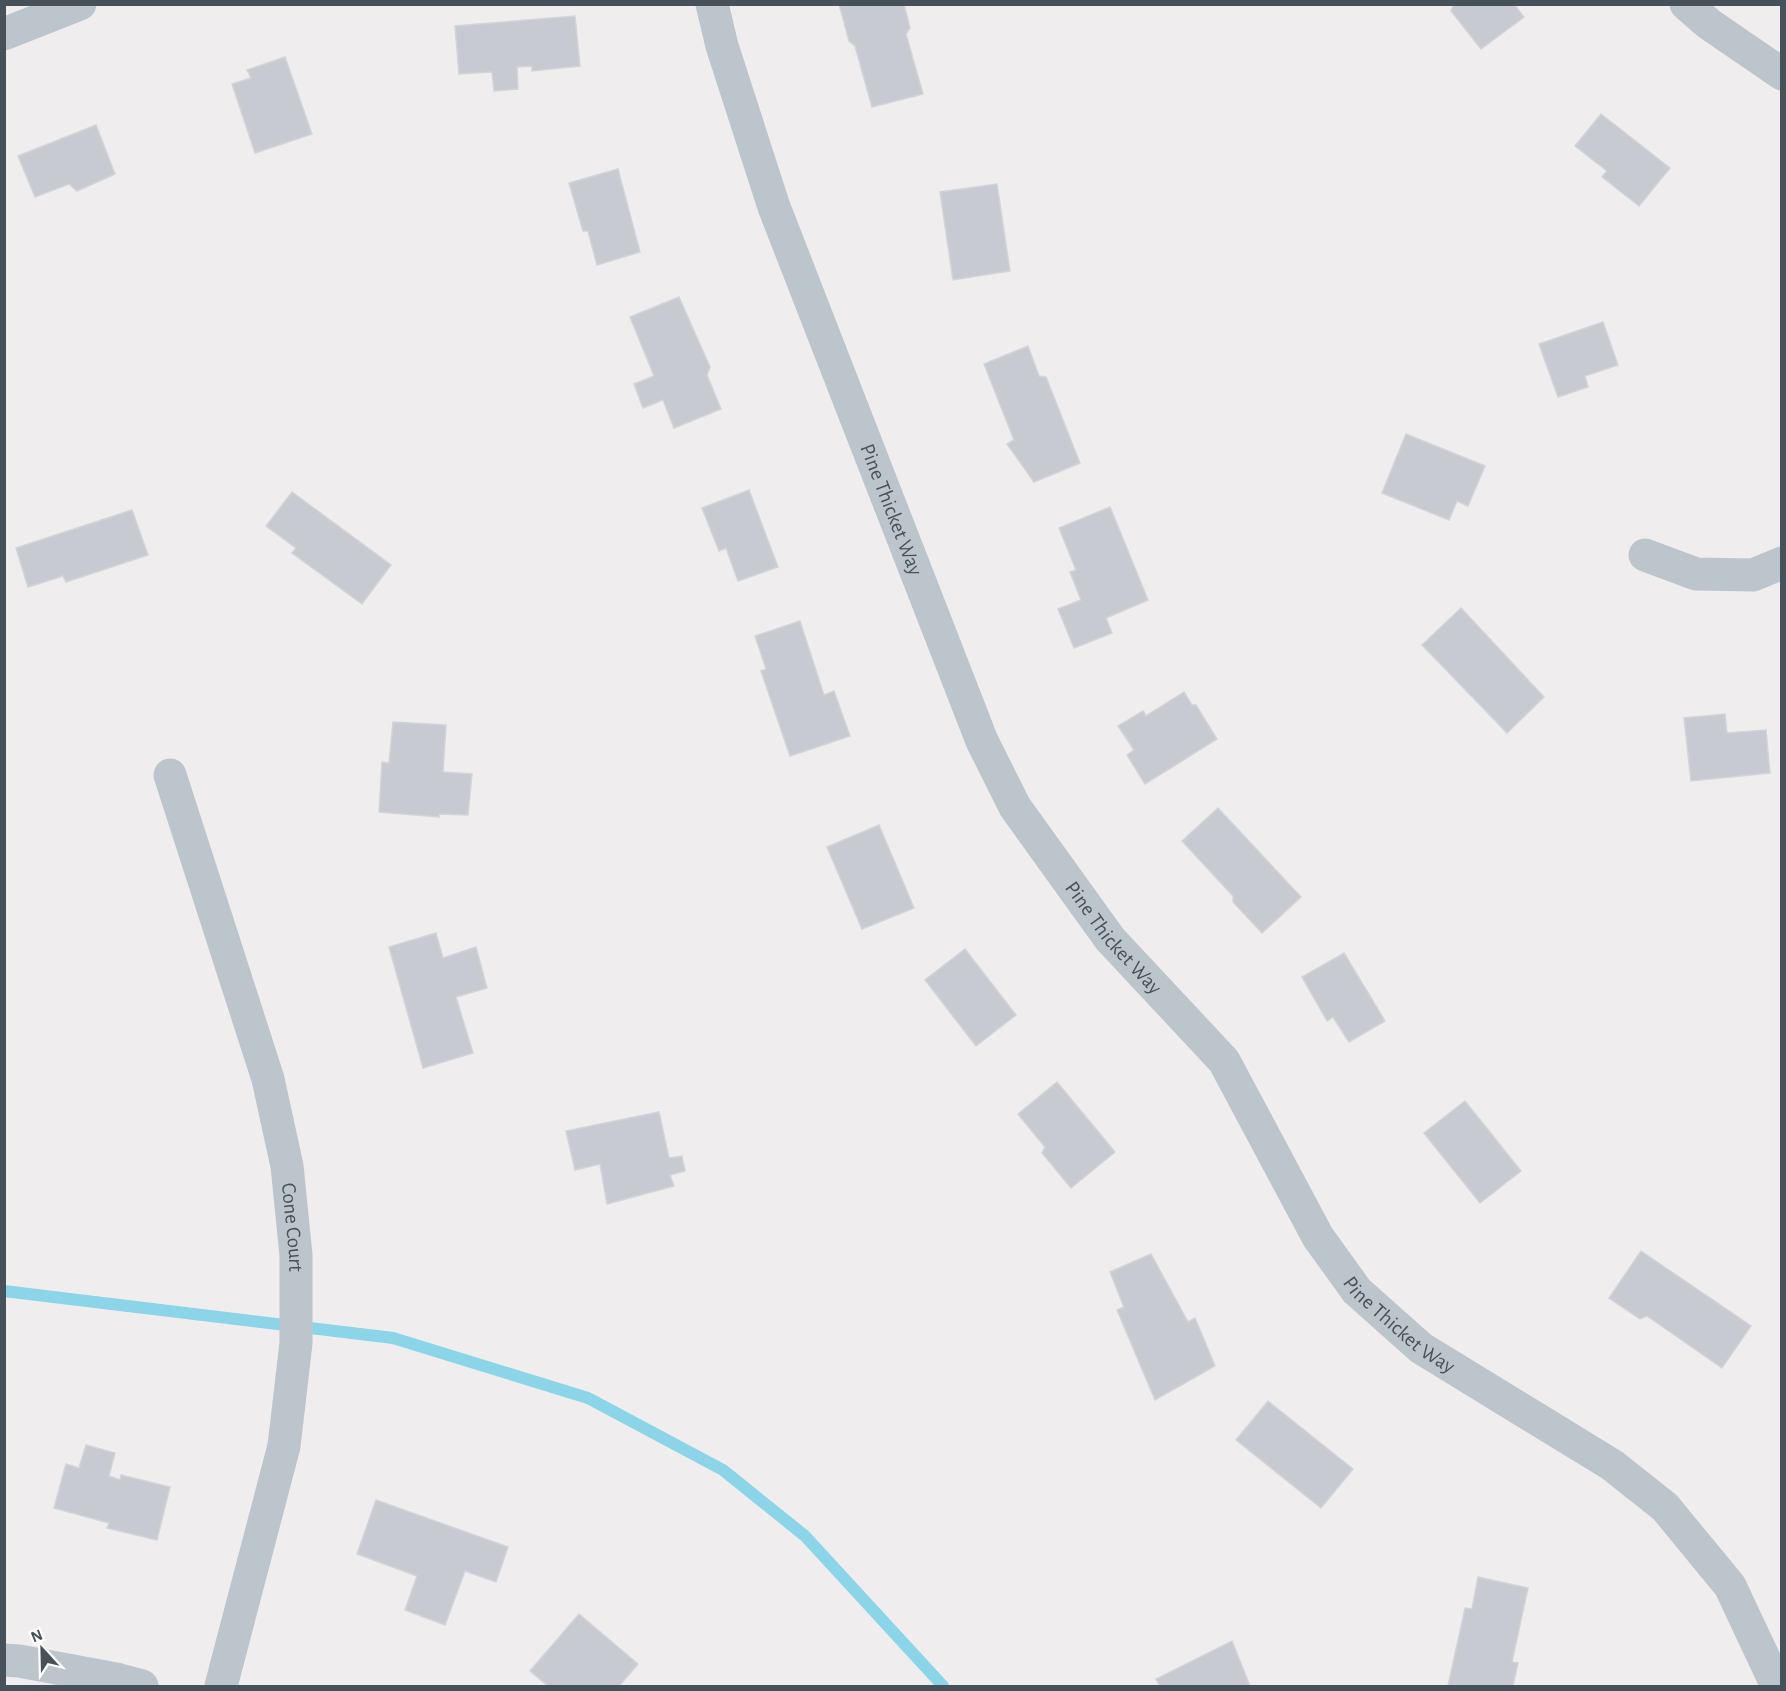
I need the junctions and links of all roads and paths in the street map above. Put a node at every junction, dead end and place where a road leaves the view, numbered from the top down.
1 (80, 4) edge
2 (712, 4) edge
3 (1686, 4) edge
4 (4, 34) edge
5 (1782, 74) edge
6 (1645, 555) dead end
7 (1782, 563) edge
8 (171, 776) dead end
9 (4, 1660) edge
10 (142, 1686) edge
11 (221, 1686) edge
12 (1777, 1686) edge

1 - 4 street
2 - 12 street, Pine Thicket Way
3 - 5 street
6 - 7 street
8 - 11 street, Cone Court
9 - 10 street

